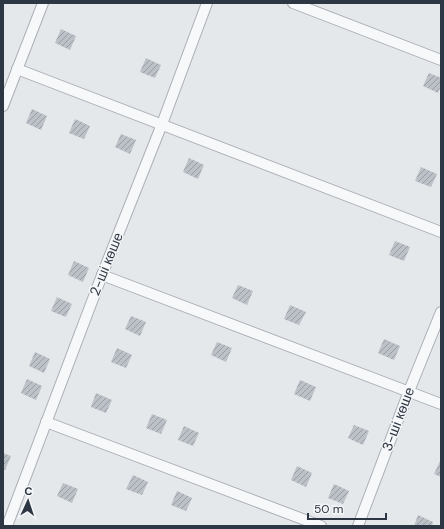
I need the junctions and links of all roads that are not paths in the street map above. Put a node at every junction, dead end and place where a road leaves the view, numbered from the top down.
1 (43, 3) edge
2 (207, 3) edge
3 (293, 3) edge
4 (441, 60) edge
5 (17, 69) junction
6 (3, 106) edge
7 (162, 124) junction
8 (441, 232) edge
9 (102, 275) junction
10 (441, 312) edge
11 (409, 391) junction
12 (441, 404) edge
13 (46, 422) junction
14 (7, 526) edge
15 (321, 526) edge
16 (358, 526) edge

1 - 5 lane
2 - 7 lane, 2-ші көше
3 - 4 lane
5 - 6 lane
5 - 7 lane
7 - 8 lane
7 - 9 lane, 2-ші көше
9 - 11 lane
9 - 13 lane, 2-ші көше
10 - 11 lane, 3-ші көше
11 - 12 lane
11 - 16 lane, 3-ші көше
13 - 14 lane, 2-ші көше
13 - 15 lane

